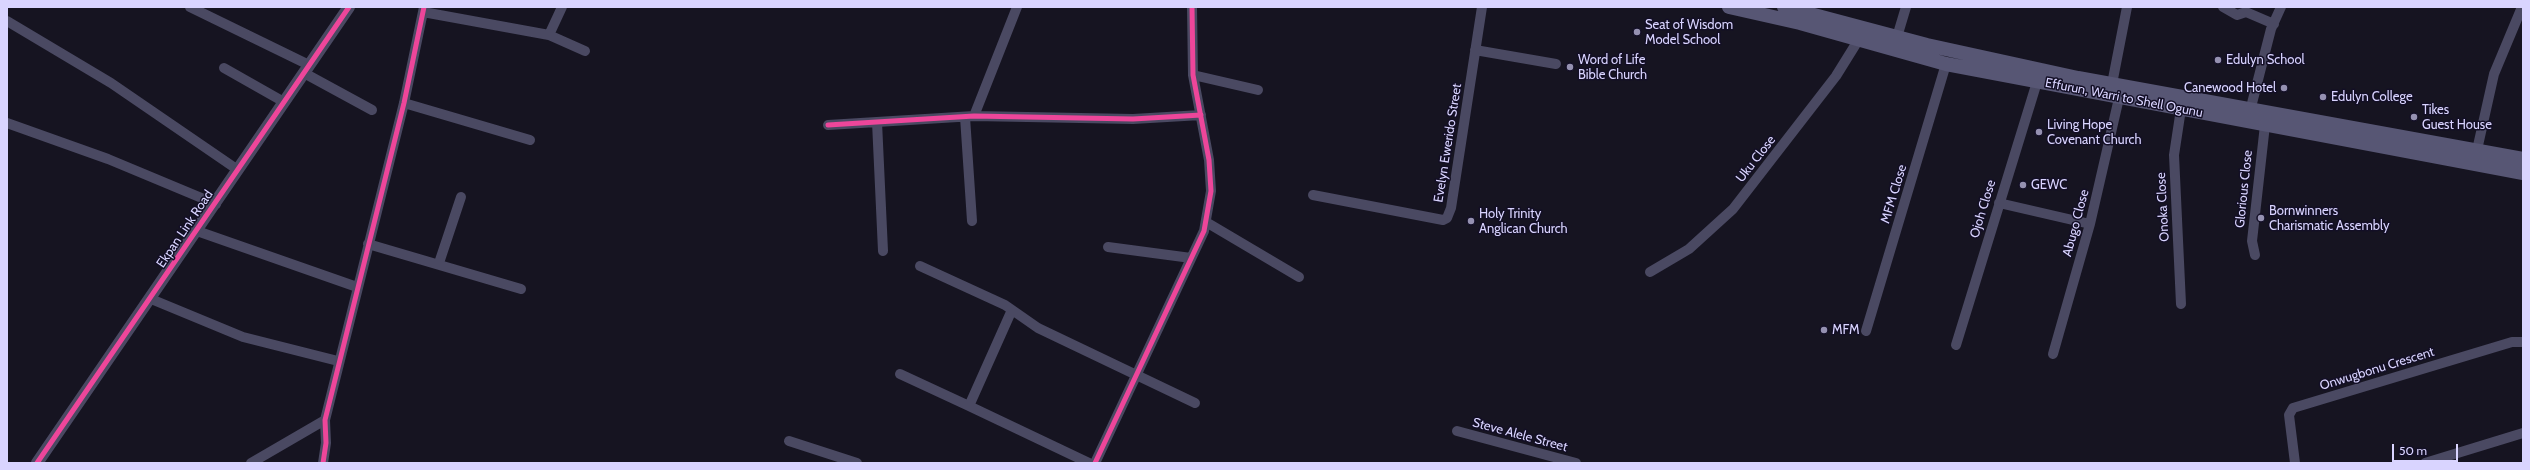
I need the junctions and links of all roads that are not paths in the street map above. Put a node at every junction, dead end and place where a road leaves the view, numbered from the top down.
1 (190, 7) edge
2 (349, 7) edge
3 (562, 7) edge
4 (1017, 7) edge
5 (1192, 7) edge
6 (1482, 7) edge
7 (1729, 7) edge
8 (1784, 7) edge
9 (1906, 7) edge
10 (2127, 7) edge
11 (2223, 7) edge
12 (2281, 7) edge
13 (2522, 7) edge
14 (424, 10) edge
15 (7, 21) edge
16 (2274, 24) junction
17 (549, 35) junction
18 (1897, 37) junction
19 (1859, 39) junction
20 (1475, 50) junction
21 (585, 51) dead end
22 (1556, 64) dead end
23 (1946, 64) junction
24 (224, 68) dead end
25 (306, 69) junction
26 (1193, 75) junction
27 (2037, 82) junction
28 (2112, 84) junction
29 (1258, 90) dead end
30 (2119, 98) junction
31 (284, 102) junction
32 (404, 103) junction
33 (372, 110) dead end
34 (2181, 110) junction
35 (2249, 114) junction
36 (1201, 115) junction
37 (970, 117) junction
38 (878, 122) junction
39 (7, 123) edge
40 (828, 125) dead end
41 (2265, 125) junction
42 (530, 140) dead end
43 (2477, 150) junction
44 (2523, 159) edge
45 (238, 170) junction
46 (2523, 173) edge
47 (1313, 195) dead end
48 (461, 197) dead end
49 (1999, 203) junction
50 (216, 204) junction
51 (972, 220) dead end
52 (1206, 222) junction
53 (2090, 224) junction
54 (198, 231) junction
55 (368, 244) junction
56 (1108, 247) dead end
57 (884, 251) dead end
58 (2255, 255) dead end
59 (1191, 258) junction
60 (439, 263) junction
61 (920, 266) dead end
62 (1650, 272) dead end
63 (1299, 277) dead end
64 (357, 287) junction
65 (521, 289) dead end
66 (151, 299) junction
67 (2181, 304) dead end
68 (1011, 312) junction
69 (1866, 331) dead end
70 (2523, 342) edge
71 (1956, 345) dead end
72 (2053, 354) dead end
73 (338, 361) junction
74 (900, 374) dead end
75 (1137, 375) junction
76 (1195, 403) dead end
77 (969, 406) junction
78 (325, 420) junction
79 (1457, 431) dead end
80 (2523, 433) edge
81 (789, 441) dead end
82 (845, 461) edge
83 (37, 463) edge
84 (251, 463) edge
85 (323, 463) edge
86 (857, 463) edge
87 (1089, 463) edge
88 (1095, 463) edge
89 (1576, 463) edge
90 (2295, 463) edge
91 (2426, 463) edge

1 - 25 street
2 - 25 street, Ekpan Link Road
3 - 17 street
4 - 37 street
5 - 26 street
6 - 20 street, Evelyn Ewerido Street
7 - 19 main road, Effurun, Warri to Shell Ogunu
8 - 18 main road, Effurun, Warri to Shell Ogunu
9 - 18 street
10 - 28 street
11 - 16 street
12 - 16 street
13 - 43 street
14 - 17 street
14 - 32 street
15 - 45 street
16 - 35 street
17 - 21 street
18 - 28 main road, Effurun, Warri to Shell Ogunu
19 - 23 main road, Effurun, Warri to Shell Ogunu
19 - 62 street, Uku Close
20 - 22 street
20 - 47 street, Evelyn Ewerido Street
23 - 27 main road, Effurun, Warri to Shell Ogunu
23 - 69 street, MFM Close
24 - 31 street
25 - 31 street, Ekpan Link Road
25 - 33 street
26 - 29 street
26 - 36 street
27 - 30 main road, Effurun, Warri to Shell Ogunu
27 - 49 street, Ojoh Close
28 - 35 main road, Effurun, Warri to Shell Ogunu
30 - 34 main road, Effurun, Warri to Shell Ogunu
30 - 53 street, Abugo Close
31 - 45 street, Ekpan Link Road
32 - 42 street
32 - 55 street
34 - 35 main road, Effurun, Warri to Shell Ogunu
34 - 67 street, Onoka Close
35 - 41 main road, Effurun, Warri to Shell Ogunu
35 - 43 main road, Effurun, Warri to Shell Ogunu
36 - 37 street
36 - 52 street
37 - 38 street
37 - 51 street
38 - 40 street
38 - 57 street
39 - 50 street
41 - 46 main road, Effurun, Warri to Shell Ogunu
41 - 58 street, Glorious Close
43 - 44 main road, Effurun, Warri to Shell Ogunu
45 - 50 street, Ekpan Link Road
48 - 60 street
49 - 53 street
49 - 71 street, Ojoh Close
50 - 54 street, Ekpan Link Road
52 - 59 street
52 - 63 street
53 - 72 street, Abugo Close
54 - 64 street
54 - 66 street, Ekpan Link Road
55 - 60 street
55 - 64 street
56 - 59 street
59 - 75 street
60 - 65 street
61 - 68 street
64 - 73 street
66 - 73 street
66 - 83 street, Ekpan Link Road
68 - 75 street
68 - 77 street
70 - 90 street, Onwugbonu Crescent
73 - 78 street
74 - 77 street
75 - 76 street
75 - 88 street
77 - 87 street
78 - 84 street
78 - 85 street
79 - 89 street, Steve Alele Street
80 - 91 street
81 - 82 street
82 - 86 street

